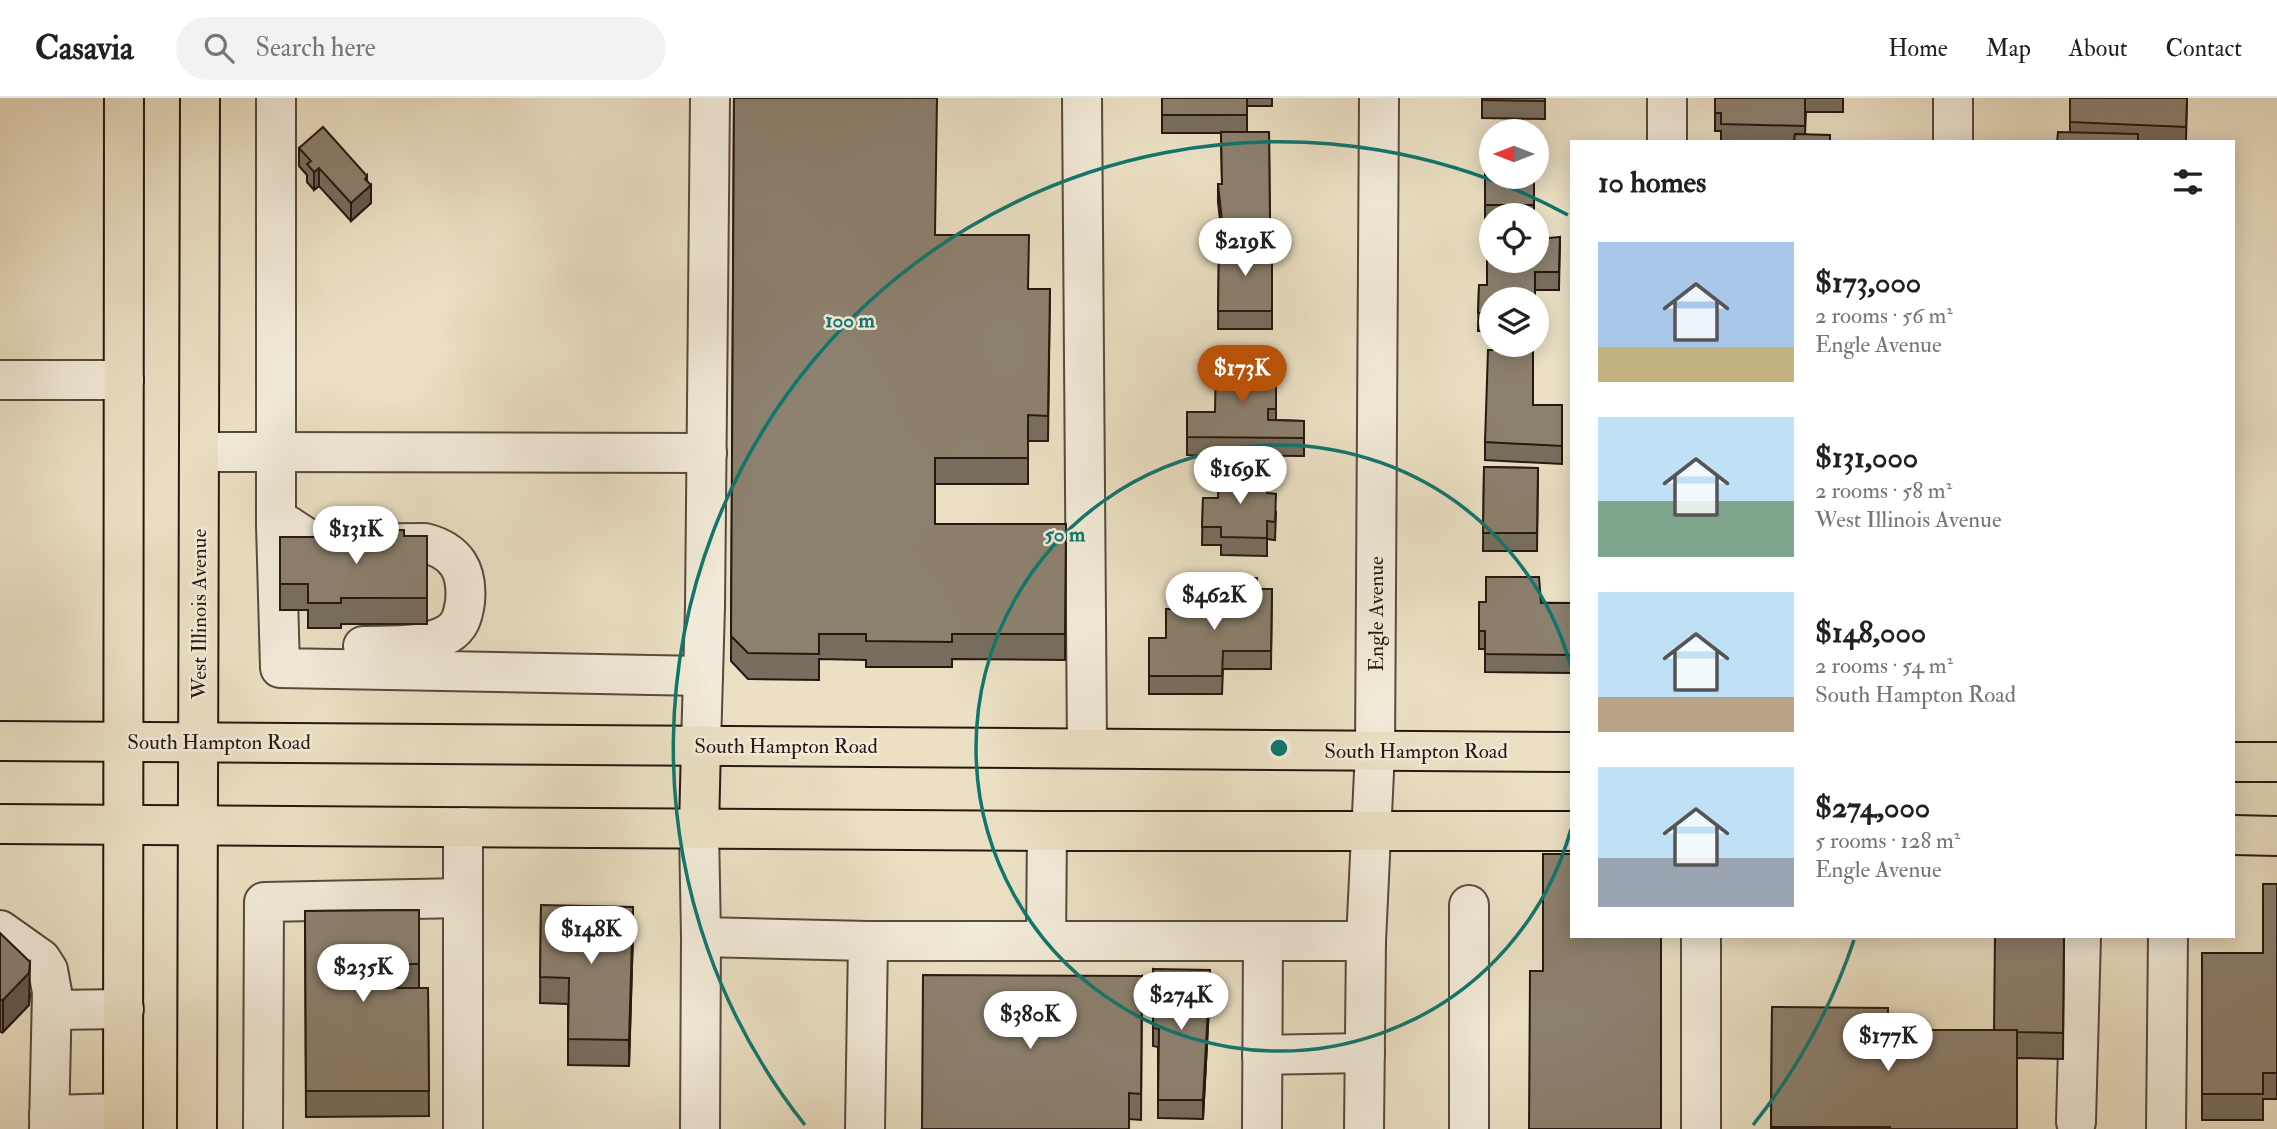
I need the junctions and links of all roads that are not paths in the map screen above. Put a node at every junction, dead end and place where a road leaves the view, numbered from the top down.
1 (124, 98) edge
2 (200, 98) edge
3 (275, 98) edge
4 (710, 98) edge
5 (1082, 98) edge
6 (1379, 98) edge
7 (1667, 98) edge
8 (1954, 98) edge
9 (1667, 140) edge
10 (1954, 140) edge
11 (0, 380) edge
12 (124, 380) junction
13 (200, 452) junction
14 (277, 452) junction
15 (707, 453) junction
16 (282, 525) junction
17 (285, 668) junction
18 (473, 672) junction
19 (703, 676) junction
20 (0, 741) edge
21 (124, 742) junction
22 (198, 742) junction
23 (701, 745) junction
24 (1087, 748) junction
25 (1375, 751) junction
26 (1570, 752) edge
27 (2235, 762) edge
28 (2277, 762) edge
29 (0, 824) edge
30 (124, 824) junction
31 (198, 824) junction
32 (463, 827) junction
33 (699, 829) junction
34 (1047, 831) junction
35 (1370, 831) junction
36 (1570, 831) edge
37 (2235, 835) edge
38 (2277, 836) edge
39 (463, 898) junction
40 (1469, 905) dead end
41 (0, 930) edge
42 (701, 937) junction
43 (1701, 938) edge
44 (2081, 938) edge
45 (2168, 938) edge
46 (868, 941) junction
47 (1046, 941) junction
48 (1263, 941) junction
49 (1366, 941) junction
50 (124, 1009) junction
51 (52, 1010) junction
52 (1365, 1053) junction
53 (1262, 1055) junction
54 (123, 1121) edge
55 (49, 1122) edge
56 (2076, 1122) dead end
57 (197, 1129) edge
58 (263, 1129) edge
59 (463, 1129) edge
60 (700, 1129) edge
61 (865, 1129) edge
62 (1262, 1129) edge
63 (1364, 1129) edge
64 (1469, 1129) edge
65 (1701, 1129) edge
66 (2166, 1129) edge

1 - 12 main road
2 - 13 main road, West Illinois Avenue
3 - 14 street
4 - 15 street
5 - 24 street
6 - 25 street, Engle Avenue
7 - 9 street
8 - 10 street
11 - 12 street
12 - 21 main road
13 - 14 street
13 - 22 main road, West Illinois Avenue
14 - 15 street
14 - 16 street
15 - 19 street
16 - 17 street
16 - 17 street
16 - 18 street
17 - 18 street
18 - 19 street
19 - 23 street
20 - 21 main road, South Hampton Road
21 - 22 main road, South Hampton Road
21 - 30 main road
22 - 23 main road, South Hampton Road
22 - 31 main road, West Illinois Avenue
23 - 24 main road, South Hampton Road
23 - 33 main road
24 - 25 main road, South Hampton Road
25 - 26 main road, South Hampton Road
25 - 35 street, Engle Avenue
27 - 28 main road
29 - 30 main road
30 - 31 main road
30 - 50 main road
31 - 32 main road
31 - 57 main road, West Illinois Avenue
32 - 33 main road
32 - 39 street
33 - 34 main road
33 - 42 street
34 - 35 main road
34 - 47 street
35 - 36 main road
35 - 49 street, Engle Avenue
37 - 38 main road
39 - 58 street
39 - 59 street
40 - 64 street
41 - 51 street
42 - 46 street
42 - 60 street
43 - 65 street
44 - 56 street
45 - 66 street
46 - 47 street
46 - 61 street
47 - 48 street
48 - 49 street
48 - 53 street
49 - 52 street, Engle Avenue
50 - 51 street
50 - 54 main road
51 - 55 street
52 - 53 street
52 - 63 street, Engle Avenue
53 - 62 street
54 - 55 street

